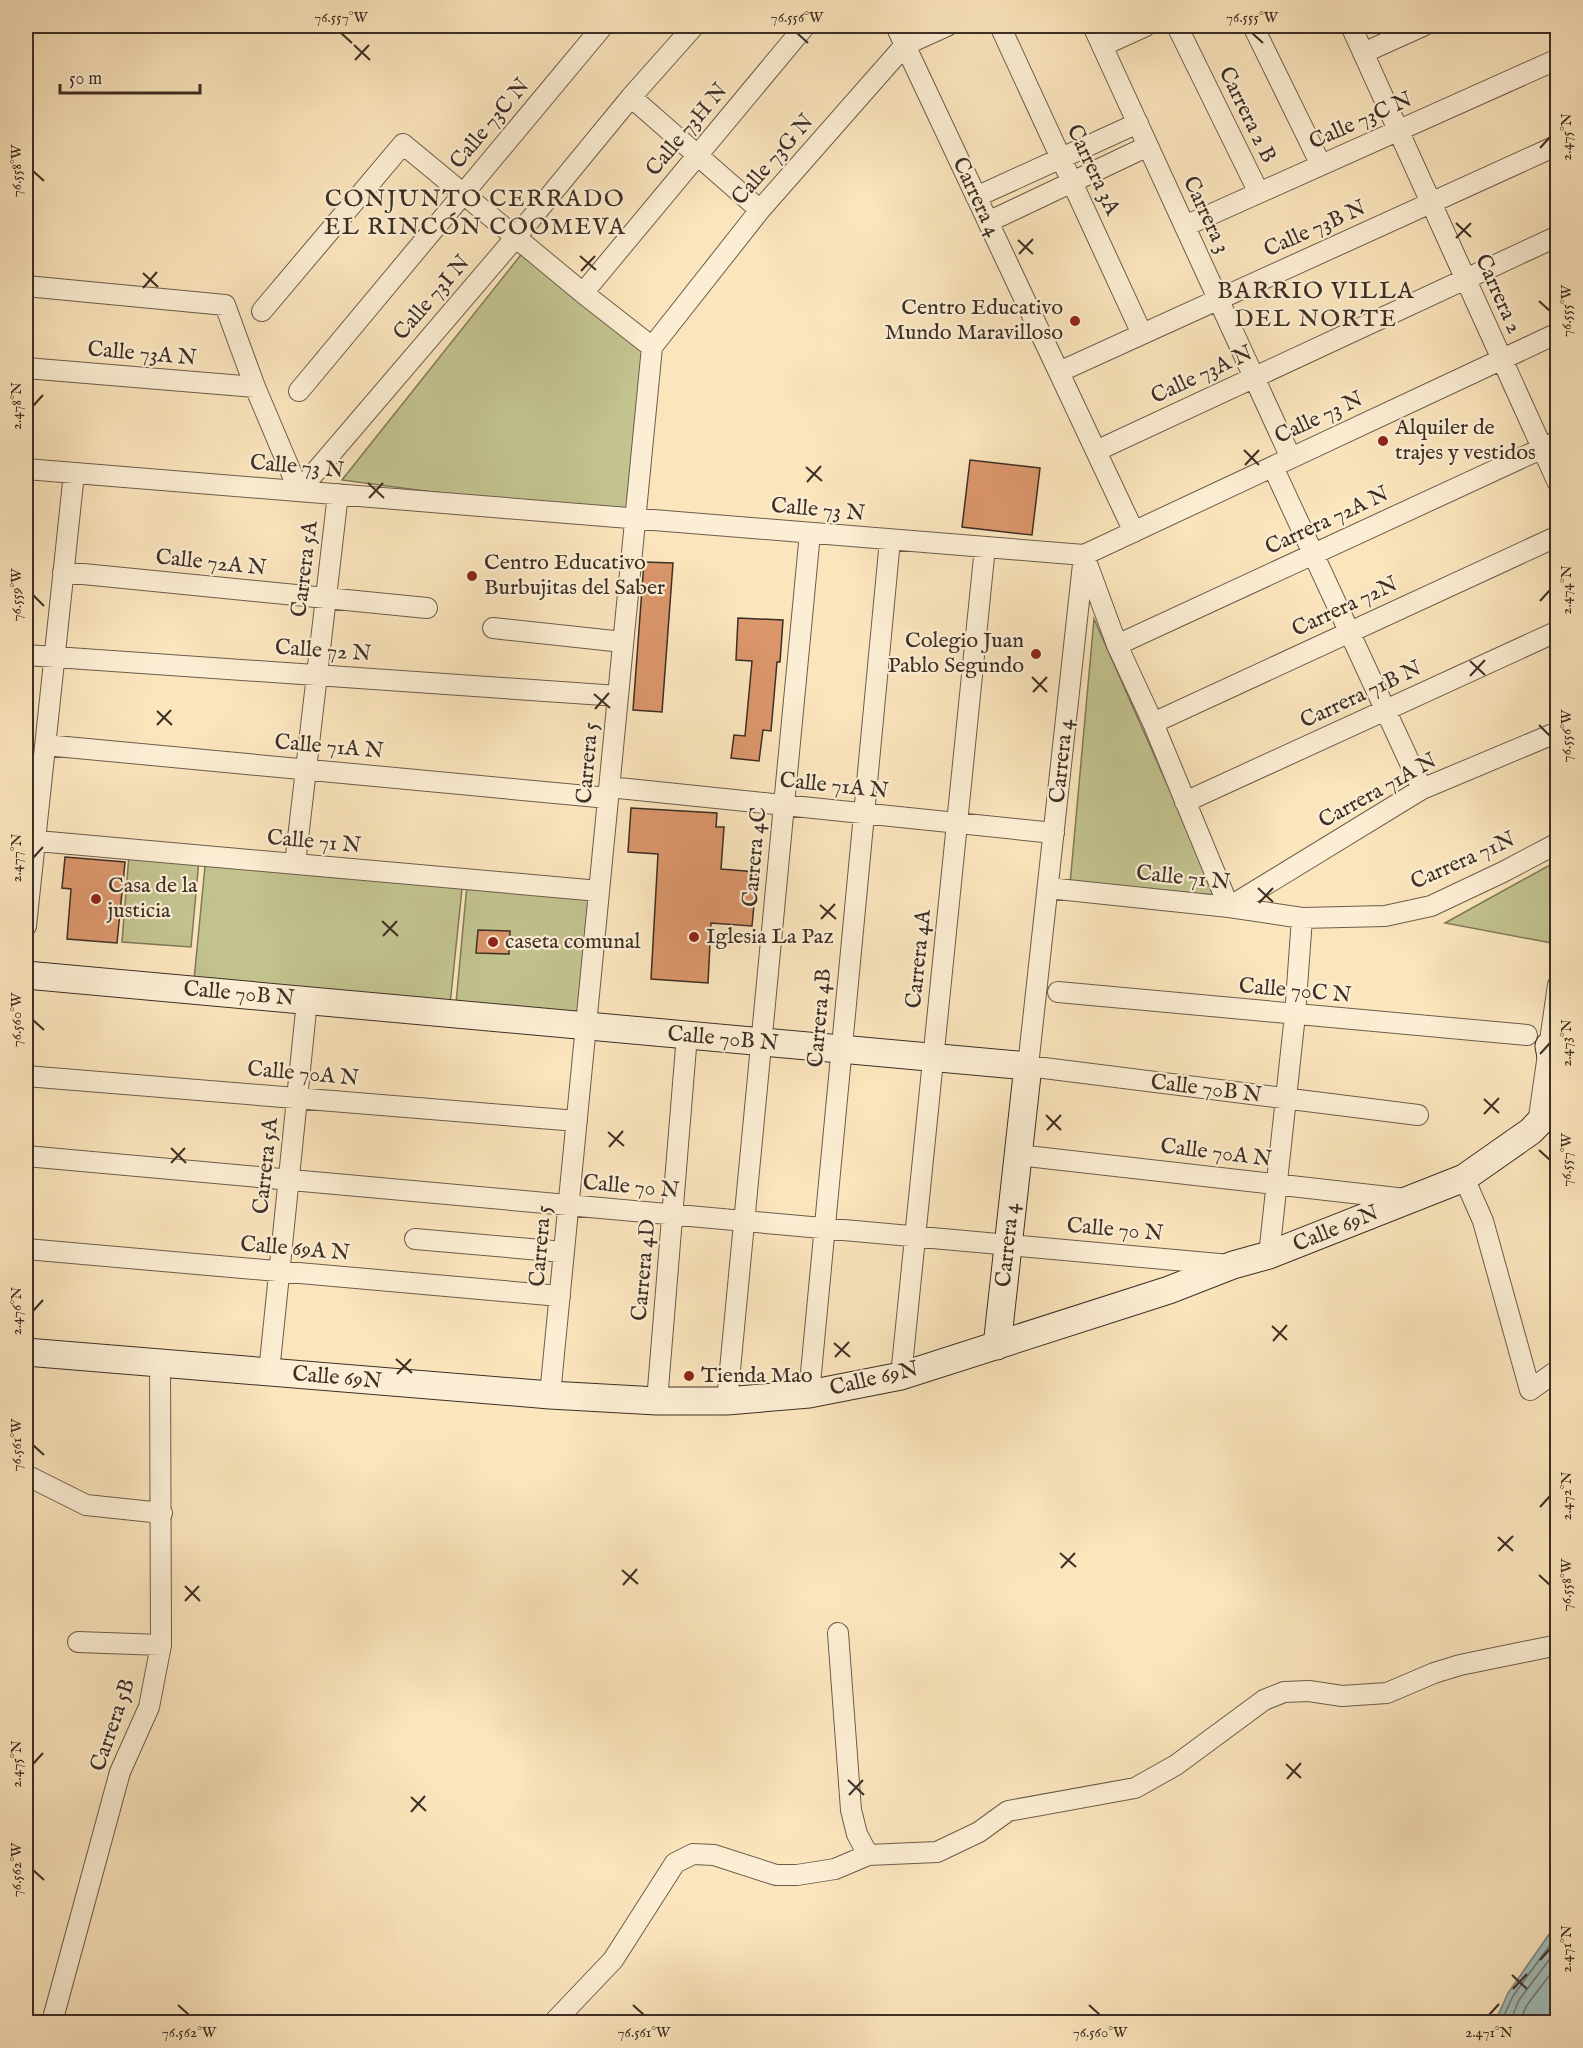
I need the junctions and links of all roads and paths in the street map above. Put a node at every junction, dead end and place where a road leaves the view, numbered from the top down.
1 (603, 26) edge
2 (694, 26) edge
3 (804, 26) edge
4 (896, 26) edge
5 (947, 26) edge
6 (1000, 26) edge
7 (1092, 26) edge
8 (1146, 26) edge
9 (1177, 26) edge
10 (1253, 26) edge
11 (1351, 26) edge
12 (1423, 26) edge
13 (905, 45) junction
14 (1102, 46) junction
15 (1363, 53) junction
16 (1557, 59) edge
17 (631, 97) junction
18 (1138, 123) junction
19 (1398, 131) junction
20 (1557, 145) edge
21 (1148, 146) junction
22 (697, 155) junction
23 (1061, 158) junction
24 (1321, 165) junction
25 (1072, 182) junction
26 (1259, 193) junction
27 (463, 194) junction
28 (976, 197) junction
29 (1431, 203) junction
30 (760, 210) junction
31 (988, 222) junction
32 (1185, 226) junction
33 (1557, 236) edge
34 (516, 237) junction
35 (1465, 278) junction
36 (26, 286) edge
37 (583, 293) junction
38 (1218, 300) junction
39 (262, 311) dead end
40 (1557, 333) edge
41 (1142, 334) junction
42 (652, 347) junction
43 (1502, 359) junction
44 (26, 368) edge
45 (1059, 372) junction
46 (1254, 378) junction
47 (255, 387) junction
48 (299, 391) dead end
49 (1550, 445) edge
50 (1096, 451) junction
51 (1291, 458) junction
52 (1273, 467) junction
53 (26, 469) edge
54 (74, 472) junction
55 (1557, 483) edge
56 (299, 491) junction
57 (338, 494) junction
58 (635, 519) junction
59 (1134, 532) junction
60 (810, 533) junction
61 (1557, 536) edge
62 (890, 540) junction
63 (986, 547) junction
64 (1313, 554) junction
65 (1084, 555) junction
66 (63, 572) junction
67 (326, 598) junction
68 (427, 608) dead end
69 (493, 628) dead end
70 (1557, 631) edge
71 (1349, 632) junction
72 (623, 642) junction
73 (1117, 645) junction
74 (26, 655) edge
75 (54, 657) junction
76 (317, 675) junction
77 (618, 696) junction
78 (1385, 710) junction
79 (1154, 723) junction
80 (1557, 732) edge
81 (45, 745) junction
82 (306, 769) junction
83 (1422, 789) junction
84 (609, 792) junction
85 (1185, 802) junction
86 (784, 805) junction
87 (864, 814) junction
88 (957, 823) junction
89 (1054, 833) junction
90 (30, 841) edge
91 (1557, 843) edge
92 (295, 864) junction
93 (1048, 888) junction
94 (599, 891) junction
95 (1229, 907) junction
96 (1385, 916) joint
97 (1302, 918) junction
98 (26, 926) edge
99 (26, 975) edge
100 (1557, 985) edge
101 (1058, 992) dead end
102 (307, 1000) junction
103 (1295, 1015) junction
104 (586, 1026) junction
105 (687, 1035) junction
106 (761, 1042) junction
107 (842, 1049) junction
108 (1545, 1050) edge
109 (933, 1058) junction
110 (1028, 1066) junction
111 (26, 1076) edge
112 (297, 1098) junction
113 (1286, 1098) junction
114 (1557, 1103) edge
115 (1418, 1115) dead end
116 (577, 1121) junction
117 (1538, 1124) junction
118 (1018, 1155) junction
119 (26, 1156) edge
120 (1464, 1178) junction
121 (289, 1180) junction
122 (1276, 1184) junction
123 (1409, 1200) junction
124 (569, 1205) junction
125 (672, 1215) junction
126 (744, 1221) junction
127 (825, 1228) junction
128 (915, 1236) junction
129 (415, 1239) dead end
130 (1008, 1245) junction
131 (26, 1249) edge
132 (564, 1252) junction
133 (1269, 1255) junction
134 (1233, 1265) junction
135 (279, 1271) junction
136 (560, 1296) junction
137 (997, 1346) junction
138 (26, 1352) edge
139 (160, 1363) junction
140 (1557, 1370) edge
141 (269, 1372) junction
142 (901, 1376) junction
143 (809, 1394) junction
144 (550, 1395) junction
145 (657, 1401) junction
146 (727, 1401) junction
147 (26, 1475) edge
148 (162, 1514) junction
149 (838, 1634) dead end
150 (78, 1642) dead end
151 (161, 1645) junction
152 (1557, 1645) edge
153 (868, 1855) junction
154 (52, 2022) edge
155 (554, 2022) edge

1 - 27 street, Calle 73C N
2 - 17 street, Calle 73I N
3 - 22 street, Calle 73H N
4 - 13 street, Carrera 4
5 - 13 street, Calle 73G N
6 - 23 street, Carrera 3A
7 - 14 street, Carrera 3
8 - 14 street
9 - 26 street, Carrera 2 B
10 - 24 street
11 - 15 street, Carrera 2
12 - 15 street
13 - 28 street, Carrera 4
13 - 30 street, Calle 73G N
14 - 18 street, Carrera 3
15 - 19 street, Carrera 2
16 - 19 street, Calle 73C N
17 - 22 street
17 - 34 street, Calle 73I N
18 - 21 street, Carrera 3
18 - 23 street
19 - 24 street, Calle 73C N
19 - 29 street, Carrera 2
20 - 29 street, Calle 73B N
21 - 25 street
21 - 32 street, Carrera 3
22 - 30 street
22 - 37 street, Calle 73H N
23 - 25 street, Carrera 3A
23 - 28 street
24 - 26 street, Calle 73C N
25 - 31 street
25 - 41 street, Carrera 3A
26 - 32 street, Calle 73C N
27 - 34 street
27 - 39 street
27 - 48 street, Calle 73C N
28 - 31 street, Carrera 4
29 - 35 street, Carrera 2
29 - 38 street, Calle 73B N
30 - 42 street, Calle 73G N
31 - 45 street, Carrera 4
32 - 38 street, Carrera 3
33 - 35 street, Calle 73A N
34 - 37 street
34 - 56 street, Calle 73I N
35 - 43 street, Carrera 2
35 - 46 street, Calle 73A N
36 - 47 street, Carrera 5A
37 - 42 street
38 - 41 street, Calle 73B N
38 - 46 street, Carrera 3
40 - 43 street, Calle 73 N
41 - 45 street, Calle 73B N
42 - 58 street, Carrera 5
43 - 49 street, Carrera 2
43 - 51 street, Calle 73 N
44 - 47 street, Calle 73A N
45 - 50 street, Carrera 4
46 - 50 street, Calle 73A N
46 - 51 street, Carrera 3
47 - 56 street, Carrera 5A
49 - 55 street, Carrera 2
49 - 64 street, Carrera 72A N
50 - 59 street, Carrera 4
51 - 52 street, Calle 73 N
52 - 59 street, Calle 73 N
52 - 64 street
53 - 54 street, Calle 73 N
54 - 56 street, Calle 73 N
54 - 66 street
56 - 57 street, Calle 73 N
57 - 58 street, Calle 73 N
57 - 67 street, Carrera 5A
58 - 60 street, Calle 73 N
58 - 72 street, Carrera 5
59 - 65 street, Calle 73 N
60 - 62 street, Calle 73 N
60 - 86 street, Carrera 4C
61 - 71 street, Carrera 72N
62 - 63 street, Calle 73 N
62 - 87 street, Carrera 4B
63 - 65 street, Calle 73 N
63 - 88 street, Carrera 4A
64 - 71 street
64 - 73 street, Carrera 72A N
65 - 73 street
65 - 89 street, Carrera 4
66 - 67 street, Calle 72A N
66 - 75 street
67 - 68 street, Calle 72A N
67 - 76 street, Carrera 5A
69 - 72 street
70 - 78 street, Carrera 71B N
71 - 78 street
71 - 79 street, Carrera 72N
72 - 77 street, Carrera 5
73 - 79 street
74 - 75 street, Calle 72 N
75 - 76 street, Calle 72 N
75 - 81 street
76 - 77 street, Calle 72 N
76 - 82 street, Carrera 5A
77 - 84 street, Carrera 5
78 - 83 street
78 - 85 street, Carrera 71B N
79 - 85 street
80 - 83 street, Carrera 71A N
81 - 82 street, Calle 71A N
81 - 90 street
82 - 84 street, Calle 71A N
82 - 92 street, Carrera 5A
83 - 95 street, Carrera 71A N
84 - 86 street, Calle 71A N
84 - 94 street, Carrera 5
85 - 95 street
86 - 87 street, Calle 71A N
86 - 106 street, Carrera 4C
87 - 88 street, Calle 71A N
87 - 107 street, Carrera 4B
88 - 89 street, Calle 71A N
88 - 109 street, Carrera 4A
89 - 93 street, Carrera 4
90 - 92 street, Calle 71 N
90 - 98 street
91 - 96 street, Carrera 71N
92 - 94 street, Calle 71 N
93 - 95 street, Calle 71 N
93 - 110 street, Carrera 4
94 - 104 street, Carrera 5
95 - 97 street, Calle 71 N
96 - 97 street, Calle 71 N
97 - 103 street
99 - 102 street, Calle 70B N
100 - 108 street
101 - 103 street, Calle 70C N
102 - 104 street, Calle 70B N
102 - 112 street, Carrera 5A
103 - 108 street, Calle 70C N
103 - 113 street
104 - 105 street, Calle 70B N
104 - 116 street, Carrera 5
105 - 106 street, Calle 70B N
105 - 125 street, Carrera 4D
106 - 107 street, Calle 70B N
106 - 126 street, Carrera 4C
107 - 109 street, Calle 70B N
107 - 127 street, Carrera 4B
108 - 117 street
109 - 110 street, Calle 70B N
109 - 128 street, Carrera 4A
110 - 113 street, Calle 70B N
110 - 118 street, Carrera 4
111 - 112 street, Calle 70A N
112 - 116 street, Calle 70A N
112 - 121 street, Carrera 5A
113 - 115 street, Calle 70B N
113 - 122 street
114 - 117 street, Calle 69N
116 - 124 street, Carrera 5
117 - 120 street, Calle 69N
118 - 122 street, Calle 70A N
118 - 130 street, Carrera 4
119 - 121 street, Calle 70 N
120 - 123 street, Calle 69N
120 - 140 street
121 - 124 street, Calle 70 N
121 - 135 street, Carrera 5A
122 - 123 street, Calle 70A N
122 - 133 street
123 - 133 street, Calle 69N
124 - 125 street, Calle 70 N
124 - 132 street, Carrera 5
125 - 126 street, Calle 70 N
125 - 145 street, Carrera 4D
126 - 127 street, Calle 70 N
126 - 146 street, Carrera 4C
127 - 128 street, Calle 70 N
127 - 143 street, Carrera 4B
128 - 130 street, Calle 70 N
128 - 142 street, Carrera 4A
129 - 132 street
130 - 134 street, Calle 70 N
130 - 137 street, Carrera 4
131 - 135 street, Calle 69A N
132 - 136 street, Carrera 5
133 - 134 street, Calle 69N
134 - 137 street, Calle 69N
135 - 136 street, Calle 69A N
135 - 141 street, Carrera 5A
136 - 144 street, Carrera 5
137 - 142 street, Calle 69N
138 - 139 street, Calle 69N
139 - 141 street, Calle 69N
139 - 148 street, Carrera 5B
141 - 144 street, Calle 69N
142 - 143 street, Calle 69N
143 - 146 street, Calle 69N
144 - 145 street, Calle 69N
145 - 146 street, Calle 69N
147 - 148 street
148 - 151 street, Carrera 5B
149 - 153 street
150 - 151 street
151 - 154 street, Carrera 5B
152 - 153 street
153 - 155 street

